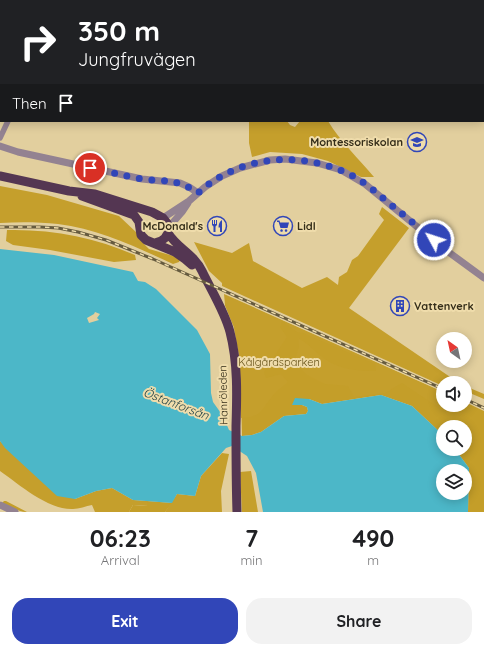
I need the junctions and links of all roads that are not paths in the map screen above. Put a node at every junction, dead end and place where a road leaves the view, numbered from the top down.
1 (8, 122) edge
2 (0, 138) edge
3 (0, 146) edge
4 (0, 176) edge
5 (69, 191) junction
6 (198, 193) junction
7 (189, 201) junction
8 (160, 217) junction
9 (141, 226) junction
10 (168, 230) junction
11 (155, 243) junction
12 (484, 278) edge
13 (207, 283) junction
14 (0, 505) edge
15 (15, 512) edge
16 (237, 512) edge

1 - 2 street
3 - 6 street
4 - 5 highway, Hanröleden
5 - 8 highway, Hanröleden
5 - 9 highway, Hanröleden
6 - 7 street
6 - 12 street
7 - 8 street
7 - 10 street
8 - 9 highway
8 - 10 highway, Hanröleden
9 - 11 highway, Hanröleden
10 - 11 highway
10 - 13 highway, Hanröleden
11 - 13 highway, Hanröleden
13 - 16 highway, Hanröleden
14 - 15 street

